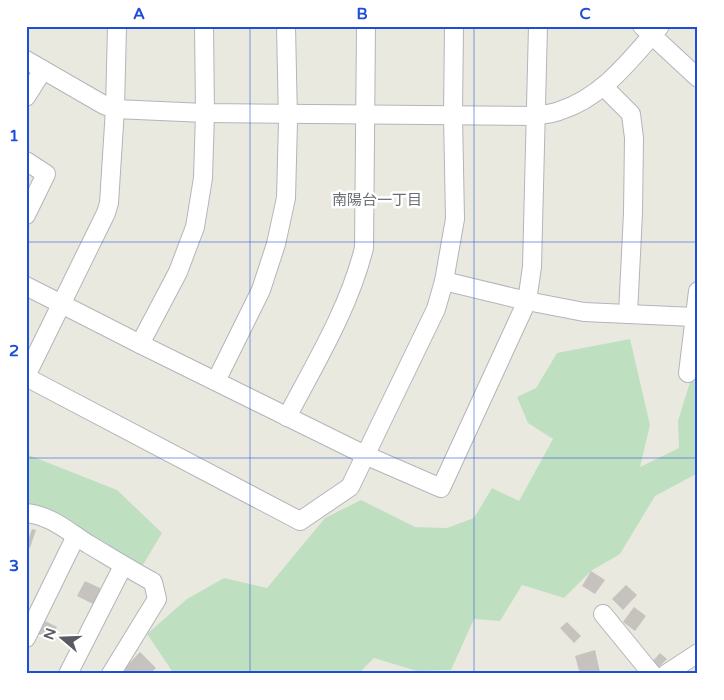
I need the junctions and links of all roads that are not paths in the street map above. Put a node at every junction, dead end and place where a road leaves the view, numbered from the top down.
1 (117, 26) edge
2 (204, 26) edge
3 (286, 26) edge
4 (366, 26) edge
5 (454, 26) edge
6 (538, 26) edge
7 (652, 29) edge
8 (26, 60) edge
9 (43, 70) junction
10 (698, 78) edge
11 (604, 87) junction
12 (26, 97) edge
13 (115, 109) junction
14 (205, 113) junction
15 (288, 114) junction
16 (365, 115) junction
17 (453, 115) junction
18 (536, 116) junction
19 (26, 161) edge
20 (26, 215) edge
21 (444, 281) junction
22 (26, 286) edge
23 (698, 291) edge
24 (527, 301) junction
25 (61, 304) junction
26 (628, 314) junction
27 (694, 317) junction
28 (140, 344) junction
29 (688, 373) dead end
30 (26, 377) edge
31 (216, 381) junction
32 (288, 417) junction
33 (365, 455) junction
34 (26, 512) edge
35 (76, 536) junction
36 (123, 566) junction
37 (603, 614) dead end
38 (26, 638) edge
39 (698, 653) edge
40 (68, 674) edge
41 (111, 674) edge
42 (652, 674) edge
43 (666, 674) edge

1 - 13 street
2 - 14 street
3 - 15 street
4 - 16 street
5 - 17 street
6 - 18 street
7 - 10 street
7 - 11 street
8 - 9 street
9 - 12 street
9 - 13 street
11 - 18 street
11 - 26 street
13 - 14 street
13 - 25 street
14 - 15 street
14 - 28 street
15 - 16 street
15 - 31 street
16 - 17 street
16 - 32 street
17 - 18 street
17 - 21 street
18 - 24 street
19 - 20 street
21 - 24 street
21 - 33 street
22 - 25 street
23 - 27 street
24 - 26 street
24 - 33 street
25 - 28 street
25 - 30 street
26 - 27 street
27 - 29 street
28 - 31 street
30 - 33 street
31 - 32 street
32 - 33 street
34 - 35 street
35 - 36 street
35 - 38 street
36 - 40 street
36 - 41 street
37 - 42 street
39 - 43 street

